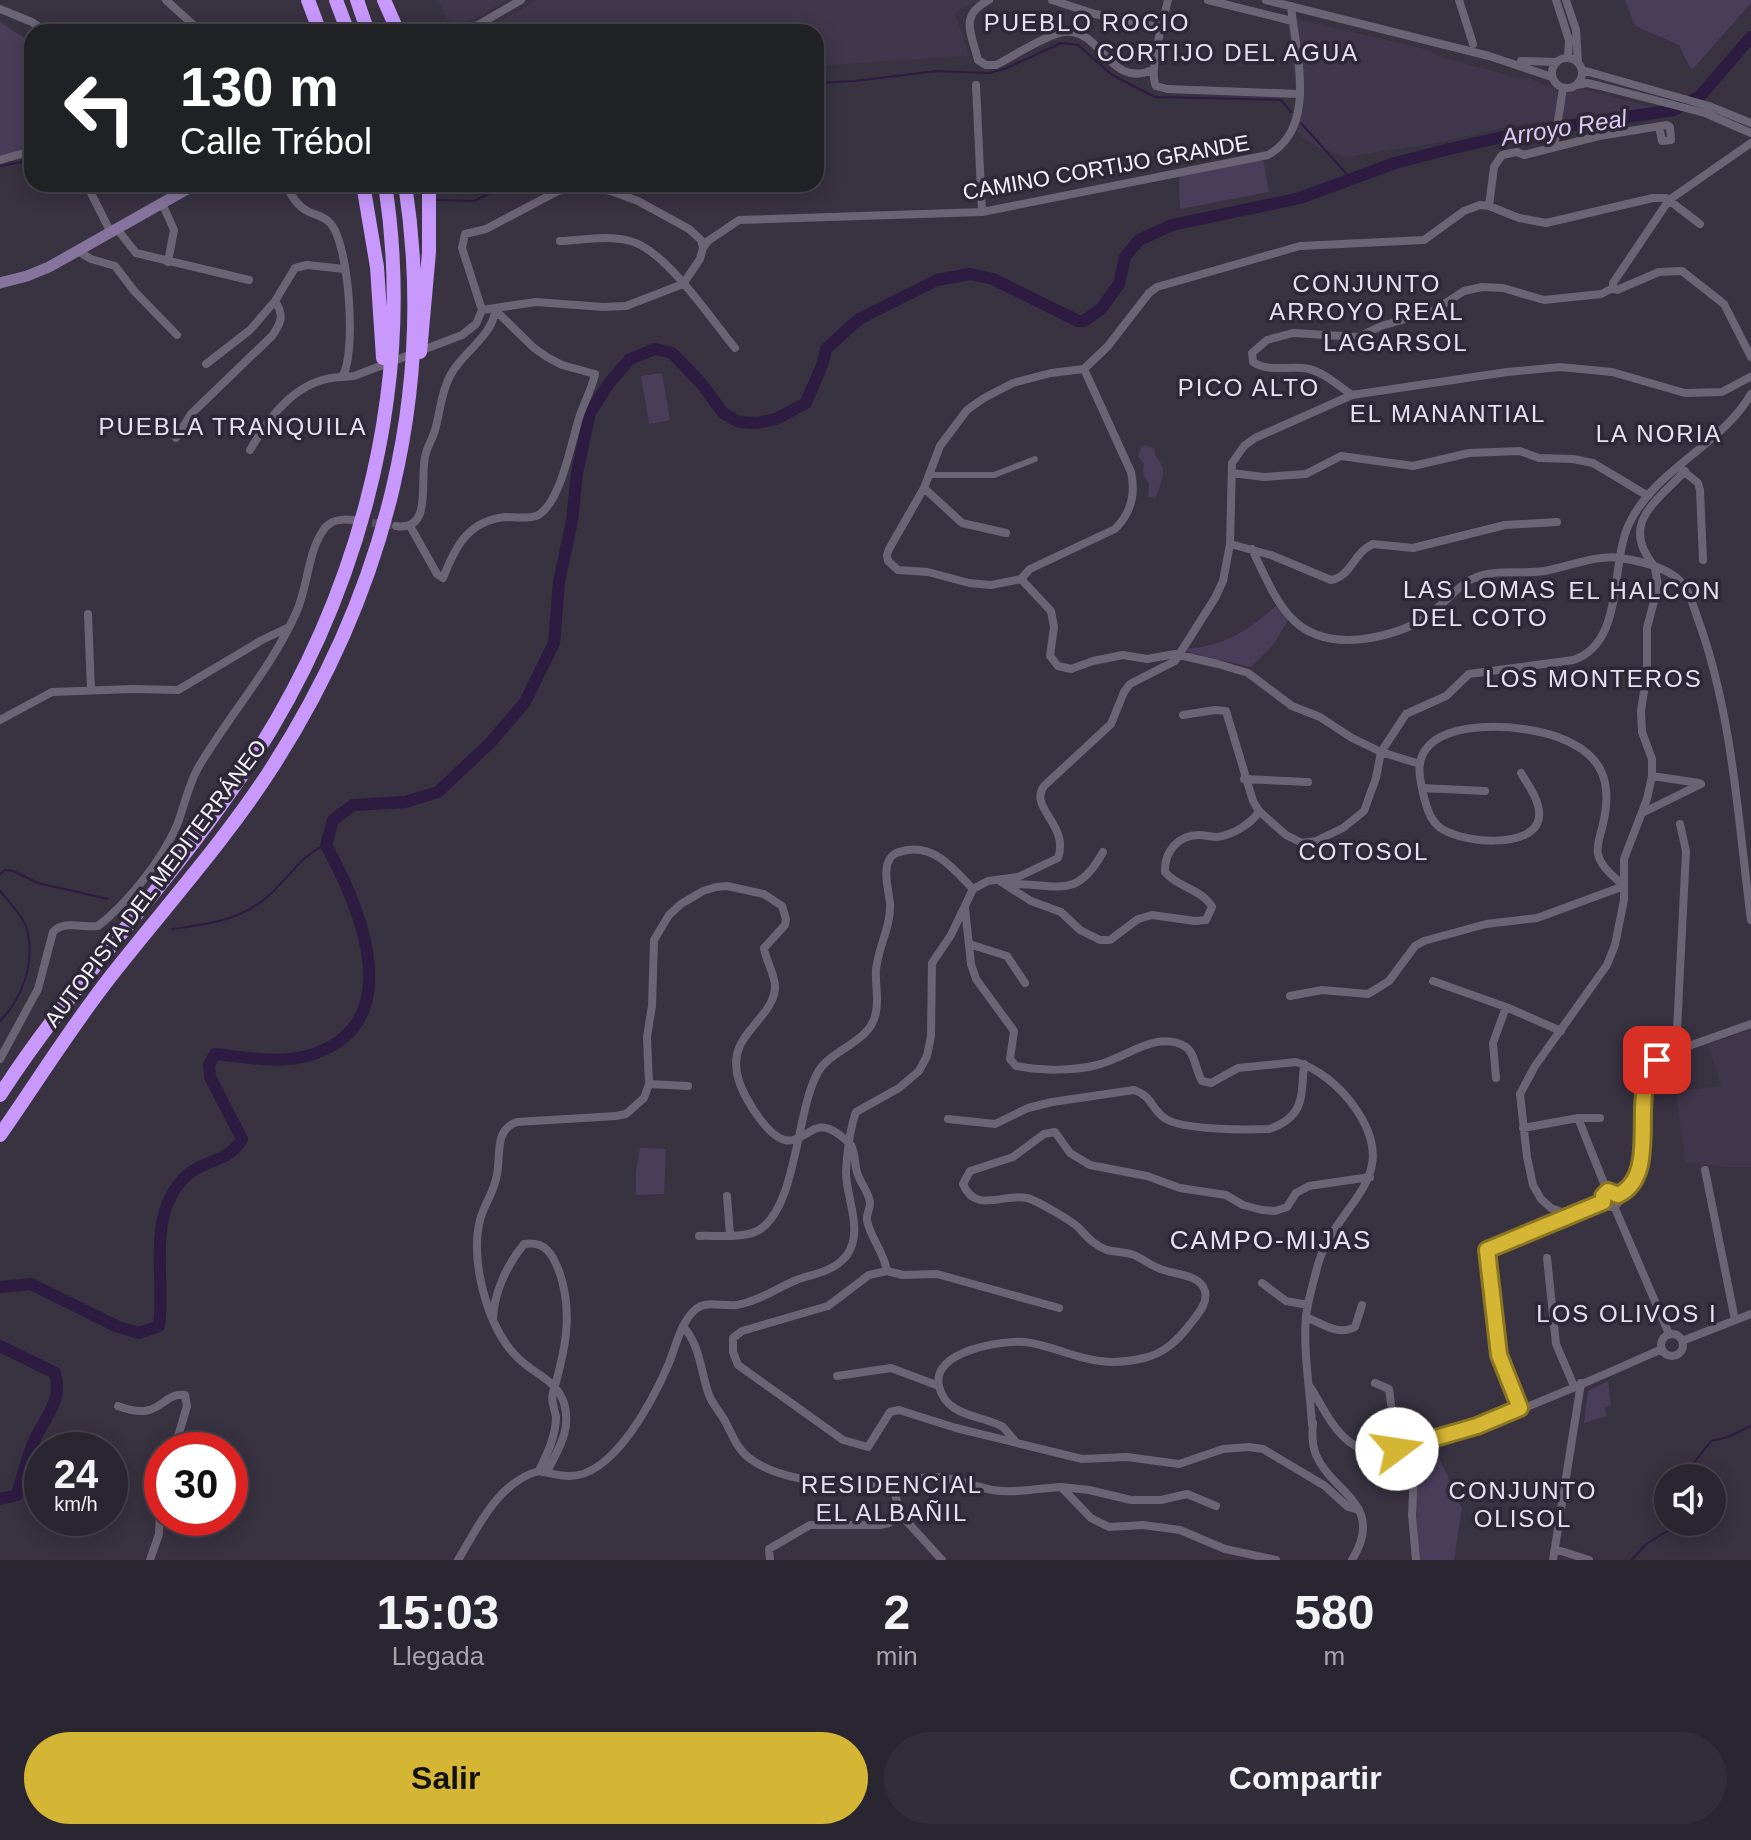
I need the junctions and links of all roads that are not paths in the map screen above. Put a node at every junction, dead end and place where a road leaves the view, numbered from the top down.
1 (166, 0) edge
2 (308, 0) edge
3 (336, 0) edge
4 (357, 0) edge
5 (384, 0) edge
6 (521, 0) edge
7 (989, 0) edge
8 (1052, 0) edge
9 (1168, 0) edge
10 (1208, 0) edge
11 (1266, 0) edge
12 (1459, 0) edge
13 (1556, 0) edge
14 (1566, 0) edge
15 (1277, 1) edge
16 (1291, 6) junction
17 (0, 9) edge
18 (1292, 21) junction
19 (35, 24) edge
20 (192, 24) edge
21 (317, 24) edge
22 (345, 24) edge
23 (365, 24) edge
24 (394, 24) edge
25 (480, 24) edge
26 (1163, 28) junction
27 (1473, 44) dead end
28 (1489, 56) junction
29 (1568, 58) junction
30 (1557, 62) junction
31 (1580, 66) junction
32 (1154, 69) junction
33 (1552, 77) junction
34 (976, 85) dead end
35 (1577, 85) junction
36 (1563, 88) junction
37 (1300, 94) junction
38 (1671, 99) junction
39 (1707, 109) junction
40 (1751, 123) edge
41 (1659, 127) dead end
42 (1751, 133) edge
43 (1599, 136) junction
44 (1555, 140) junction
45 (1751, 143) edge
46 (1517, 152) junction
47 (24, 153) edge
48 (0, 160) edge
49 (91, 192) edge
50 (182, 192) edge
51 (291, 192) edge
52 (364, 192) edge
53 (386, 192) edge
54 (406, 192) edge
55 (429, 192) edge
56 (557, 192) edge
57 (610, 192) edge
58 (1669, 200) junction
59 (162, 203) junction
60 (1489, 206) junction
61 (982, 212) junction
62 (1700, 224) dead end
63 (114, 231) junction
64 (560, 241) dead end
65 (703, 248) junction
66 (78, 251) junction
67 (168, 262) junction
68 (344, 269) junction
69 (249, 280) dead end
70 (0, 283) edge
71 (683, 284) junction
72 (1613, 288) junction
73 (275, 301) junction
74 (482, 310) junction
75 (495, 310) junction
76 (177, 335) dead end
77 (735, 348) dead end
78 (1751, 357) edge
79 (206, 364) dead end
80 (1084, 369) junction
81 (1751, 376) edge
82 (342, 377) junction
83 (1751, 394) edge
84 (1352, 395) junction
85 (382, 428) junction
86 (176, 438) dead end
87 (403, 442) junction
88 (250, 450) dead end
89 (1035, 459) dead end
90 (1682, 469) junction
91 (1232, 473) junction
92 (928, 475) junction
93 (924, 488) junction
94 (1648, 496) junction
95 (360, 521) tunnel mouth
96 (1557, 522) dead end
97 (396, 526) tunnel mouth
98 (410, 526) junction
99 (1006, 533) dead end
100 (1230, 544) junction
101 (1252, 549) junction
102 (1619, 557) junction
103 (1703, 560) dead end
104 (1655, 568) junction
105 (1021, 579) junction
106 (88, 614) dead end
107 (289, 628) junction
108 (1179, 655) junction
109 (91, 690) junction
110 (1183, 715) dead end
111 (0, 720) edge
112 (1381, 752) junction
113 (1420, 764) junction
114 (1521, 773) dead end
115 (1652, 776) junction
116 (1244, 779) junction
117 (1308, 782) dead end
118 (1422, 788) junction
119 (1485, 791) dead end
120 (1259, 811) junction
121 (1642, 813) junction
122 (1680, 824) dead end
123 (1103, 852) dead end
124 (997, 880) junction
125 (1007, 884) junction
126 (1624, 886) junction
127 (973, 889) junction
128 (964, 905) junction
129 (1751, 920) edge
130 (969, 944) junction
131 (1433, 981) dead end
132 (1025, 983) dead end
133 (1290, 996) dead end
134 (1506, 1007) junction
135 (1751, 1024) edge
136 (1561, 1031) junction
137 (1676, 1050) junction
138 (0, 1059) edge
139 (1304, 1064) junction
140 (1496, 1078) dead end
141 (649, 1084) junction
142 (688, 1086) dead end
143 (0, 1095) edge
144 (1578, 1118) junction
145 (1600, 1118) dead end
146 (948, 1119) dead end
147 (1523, 1128) junction
148 (0, 1135) edge
149 (799, 1137) junction
150 (850, 1144) junction
151 (1705, 1170) dead end
152 (1370, 1177) junction
153 (1607, 1191) junction
154 (1618, 1195) junction
155 (727, 1196) dead end
156 (1603, 1202) junction
157 (1614, 1206) junction
158 (1576, 1214) junction
159 (730, 1235) junction
160 (699, 1236) dead end
161 (1547, 1258) dead end
162 (887, 1271) junction
163 (1262, 1283) dead end
164 (1308, 1305) junction
165 (1362, 1305) dead end
166 (1059, 1308) dead end
167 (1751, 1314) edge
168 (1306, 1317) junction
169 (1735, 1320) junction
170 (492, 1321) junction
171 (683, 1326) junction
172 (1669, 1334) junction
173 (1682, 1341) junction
174 (1662, 1349) junction
175 (837, 1376) dead end
176 (1375, 1383) dead end
177 (1577, 1384) junction
178 (1309, 1385) junction
179 (939, 1386) junction
180 (555, 1387) junction
181 (118, 1406) dead end
182 (1520, 1408) junction
183 (1327, 1415) junction
184 (1312, 1425) junction
185 (179, 1432) edge
186 (1015, 1441) junction
187 (1397, 1449) junction
188 (543, 1472) junction
189 (893, 1485) junction
190 (1061, 1487) junction
191 (1216, 1506) dead end
192 (1359, 1510) junction
193 (900, 1514) junction
194 (158, 1536) edge
195 (1555, 1549) junction
196 (150, 1560) edge
197 (458, 1560) edge
198 (770, 1560) edge
199 (942, 1560) edge
200 (1276, 1560) edge
201 (1352, 1560) edge
202 (1416, 1560) edge
203 (1553, 1560) edge
204 (1589, 1560) edge

1 - 20 street
2 - 21 highway
3 - 22 highway
4 - 23 highway
5 - 24 highway
6 - 25 street
7 - 32 street
8 - 26 street
9 - 26 street
10 - 18 street
11 - 15 street
12 - 27 street
13 - 29 street
14 - 31 street
15 - 16 street
16 - 18 street, CAMINO CORTIJO GRANDE
16 - 28 street
17 - 19 street
18 - 37 street, CAMINO CORTIJO GRANDE
26 - 32 street
28 - 30 street
28 - 33 street
29 - 30 street
29 - 31 street
30 - 33 street
31 - 35 street
31 - 38 street
32 - 37 street
33 - 36 street
34 - 61 street
35 - 36 street
35 - 38 street
36 - 44 street
37 - 61 street, CAMINO CORTIJO GRANDE
38 - 39 street
39 - 40 street
39 - 42 street
41 - 43 street
43 - 44 street
43 - 46 street
44 - 46 street
45 - 58 street
46 - 60 street
47 - 48 street
49 - 63 street
50 - 59 main road
51 - 68 street
52 - 85 highway
53 - 85 highway, AUTOPISTA DEL MEDITERRÁNEO
54 - 87 highway, AUTOPISTA DEL MEDITERRÁNEO
55 - 87 highway
56 - 74 street
57 - 65 street
58 - 60 street
58 - 62 street
58 - 72 street
59 - 63 main road
59 - 67 street
60 - 80 street
61 - 65 street, CAMINO CORTIJO GRANDE
63 - 66 main road
63 - 67 street
64 - 71 street
65 - 71 street
66 - 70 main road
66 - 76 street
67 - 69 street
68 - 73 street
68 - 82 street
71 - 75 street
71 - 77 street
72 - 78 street
72 - 84 street
73 - 79 street
73 - 86 street
74 - 75 street
74 - 82 street
75 - 98 street
75 - 98 street
80 - 92 street
80 - 105 street
81 - 84 street
82 - 88 street
83 - 90 street
84 - 91 street
85 - 143 highway, AUTOPISTA DEL MEDITERRÁNEO
87 - 148 highway, AUTOPISTA DEL MEDITERRÁNEO
89 - 92 street
90 - 94 street
90 - 103 street
90 - 104 street
91 - 94 street
91 - 100 street
92 - 93 street
93 - 99 street
93 - 105 street
94 - 102 street
95 - 107 street
96 - 101 street
97 - 98 street
100 - 101 street
100 - 108 street
101 - 102 street
102 - 104 street
102 - 112 street
104 - 115 street
104 - 129 street
105 - 108 street
106 - 109 street
107 - 109 street
107 - 138 street
108 - 112 street
108 - 124 street
109 - 111 street
110 - 116 street
112 - 113 street
112 - 120 street
113 - 118 street
113 - 126 street
114 - 118 street
115 - 121 street
115 - 121 street
116 - 117 street
116 - 120 street
118 - 119 street
120 - 125 street
121 - 126 street
122 - 137 street
123 - 125 street
124 - 125 street
124 - 127 street
126 - 133 street
126 - 136 street
127 - 128 street
127 - 149 street
128 - 130 street
128 - 150 street
130 - 132 street
130 - 139 street
131 - 134 street
134 - 136 street
134 - 140 street
135 - 137 street
136 - 147 street
137 - 154 street
139 - 146 street
139 - 152 street
141 - 142 street
141 - 149 street
141 - 170 street
144 - 145 street
144 - 147 street
144 - 153 street
147 - 158 street
149 - 150 street
149 - 159 street
150 - 162 street
150 - 171 street
151 - 169 street
152 - 164 street
152 - 179 street
153 - 154 street
153 - 156 street
154 - 157 street
155 - 159 street
156 - 157 street
156 - 158 street
157 - 172 street
158 - 182 street
159 - 160 street
161 - 177 street
162 - 166 street
162 - 186 street
163 - 164 street
164 - 168 street
165 - 168 street
167 - 169 street
168 - 178 street
169 - 173 street
170 - 180 street
170 - 180 street
171 - 188 street
171 - 189 street
172 - 173 street
172 - 174 street
173 - 174 street
174 - 177 street
175 - 179 street
176 - 187 street
177 - 182 street
177 - 195 street
178 - 183 street
178 - 184 street
179 - 186 street
180 - 188 street
181 - 185 street
182 - 187 street
183 - 184 street
183 - 187 street
184 - 192 street
186 - 192 street
187 - 202 street
188 - 197 street
189 - 190 street
189 - 193 street
190 - 191 street
190 - 200 street
192 - 201 street
193 - 198 street
193 - 199 street
194 - 196 street
195 - 203 street
195 - 204 street

